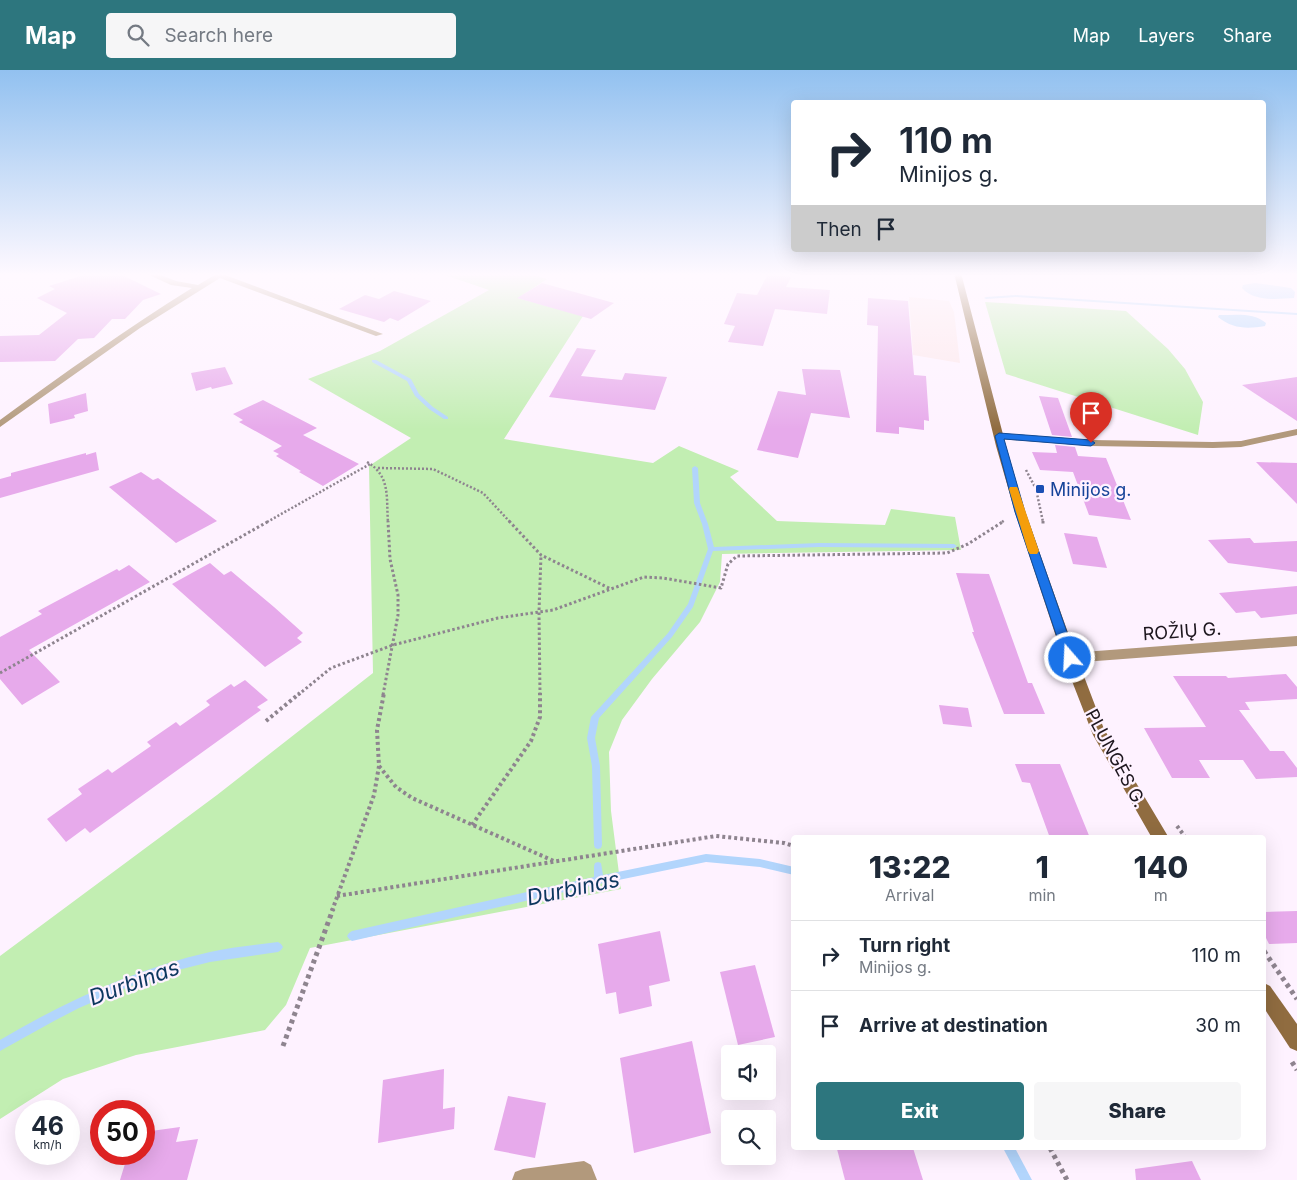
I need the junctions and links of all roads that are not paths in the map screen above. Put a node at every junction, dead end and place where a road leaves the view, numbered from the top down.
1 (140, 325) edge
2 (355, 325) edge
3 (970, 325) edge
4 (379, 334) dead end
5 (0, 415) edge
6 (10, 416) junction
7 (0, 424) edge
8 (1297, 432) edge
9 (999, 436) junction
10 (1297, 641) edge
11 (1070, 658) junction
12 (1159, 835) edge
13 (1266, 995) edge
14 (1297, 1041) edge
15 (523, 1180) edge
16 (586, 1180) edge

1 - 6 street
2 - 4 street
3 - 9 main road, PLUNGĖS G.
5 - 6 street
6 - 7 street
8 - 9 street
9 - 11 main road, PLUNGĖS G.
10 - 11 street, ROŽIŲ G.
11 - 12 main road, PLUNGĖS G.
13 - 14 main road
15 - 16 street

